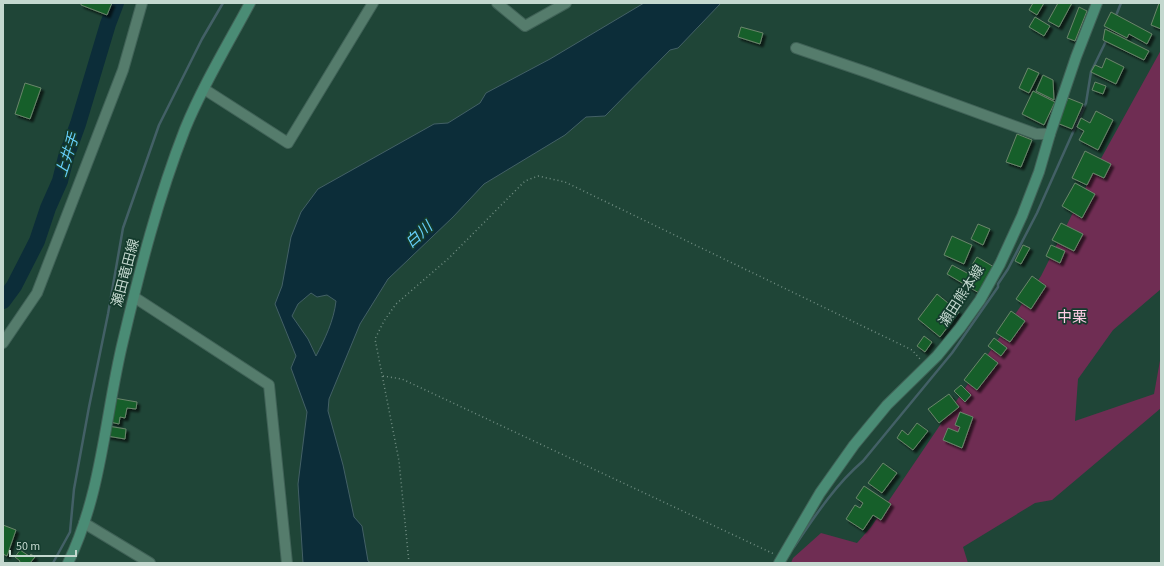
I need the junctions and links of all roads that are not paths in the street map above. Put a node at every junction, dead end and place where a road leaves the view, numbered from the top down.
1 (142, 3) edge
2 (250, 3) edge
3 (373, 3) edge
4 (497, 3) edge
5 (566, 3) edge
6 (1097, 3) edge
7 (796, 48) dead end
8 (204, 89) junction
9 (1050, 134) junction
10 (134, 297) junction
11 (3, 343) edge
12 (84, 523) junction
13 (778, 559) edge
14 (68, 563) edge
15 (150, 563) edge
16 (287, 563) edge

1 - 11 street
2 - 8 main road, 瀬田竜田線
3 - 8 street
4 - 5 street
6 - 9 main road, 瀬田熊本線
7 - 9 street
8 - 10 main road, 瀬田竜田線
9 - 13 main road, 瀬田熊本線
10 - 12 main road, 瀬田竜田線
10 - 16 street
12 - 14 main road, 瀬田竜田線
12 - 15 street

